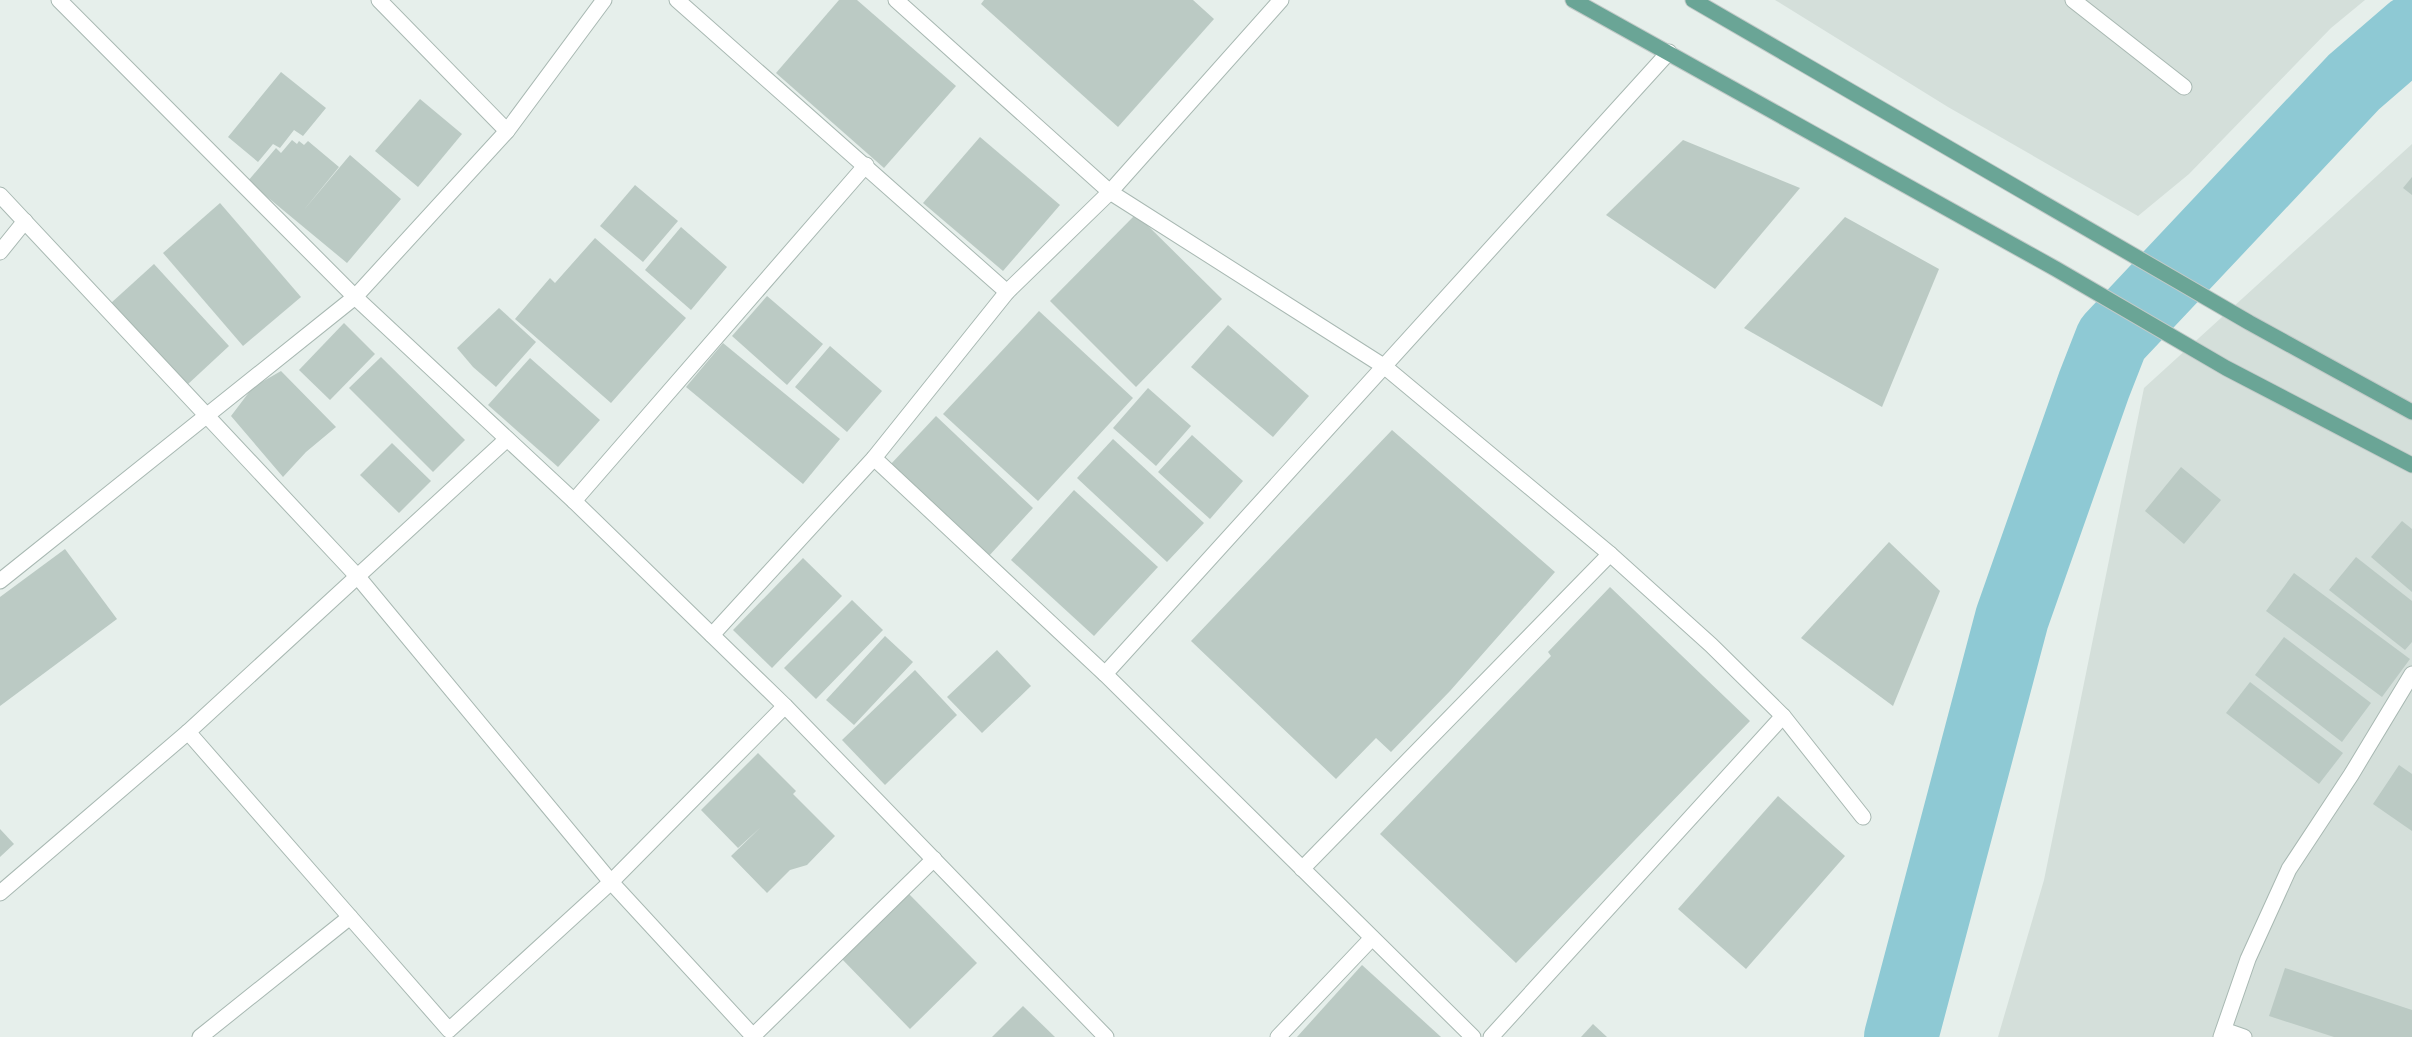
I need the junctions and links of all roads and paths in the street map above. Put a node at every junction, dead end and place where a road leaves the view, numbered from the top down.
1 (59, 0) edge
2 (379, 0) edge
3 (604, 0) edge
4 (677, 0) edge
5 (896, 0) edge
6 (1281, 0) edge
7 (1573, 0) edge
8 (1692, 0) edge
9 (2073, 0) edge
10 (1669, 52) junction
11 (2184, 87) dead end
12 (507, 131) junction
13 (866, 165) junction
14 (1110, 192) junction
15 (0, 196) edge
16 (25, 222) junction
17 (0, 252) edge
18 (1007, 292) junction
19 (355, 297) junction
20 (1385, 367) junction
21 (2412, 412) edge
22 (208, 414) junction
23 (507, 439) junction
24 (874, 458) junction
25 (2412, 465) edge
26 (574, 501) junction
27 (1610, 554) junction
28 (358, 577) junction
29 (0, 581) edge
30 (712, 635) junction
31 (1105, 674) junction
32 (2412, 674) edge
33 (785, 706) junction
34 (1783, 716) junction
35 (188, 732) junction
36 (1863, 818) dead end
37 (934, 859) junction
38 (1302, 869) junction
39 (611, 882) junction
40 (0, 893) edge
41 (350, 917) junction
42 (1372, 938) junction
43 (2222, 1034) edge
44 (752, 1036) edge
45 (200, 1037) edge
46 (1106, 1037) edge
47 (1278, 1037) edge
48 (1473, 1037) edge
49 (1492, 1037) edge
50 (2244, 1037) edge

1 - 19 street
2 - 12 street
3 - 12 street
4 - 13 street
5 - 14 street
6 - 14 street
7 - 10 main road
8 - 21 main road
9 - 11 street
10 - 20 street
10 - 25 main road
12 - 19 street
13 - 18 street
13 - 26 street
14 - 18 street
14 - 20 street
15 - 16 street
16 - 17 street
16 - 22 street
18 - 24 street
19 - 22 street
19 - 23 street
20 - 27 street
20 - 31 street
22 - 28 street
22 - 29 street
23 - 26 street
23 - 28 street
24 - 30 street
24 - 31 street
26 - 30 street
27 - 34 street
27 - 38 street
28 - 35 street
28 - 39 street
30 - 33 street
31 - 38 street
32 - 43 street
33 - 37 street
33 - 39 street
34 - 36 street
34 - 49 street
35 - 40 street
35 - 41 street
37 - 44 street
37 - 46 street
38 - 42 street
39 - 41 street
39 - 44 street
41 - 45 street
42 - 47 street
42 - 48 street
43 - 50 street

